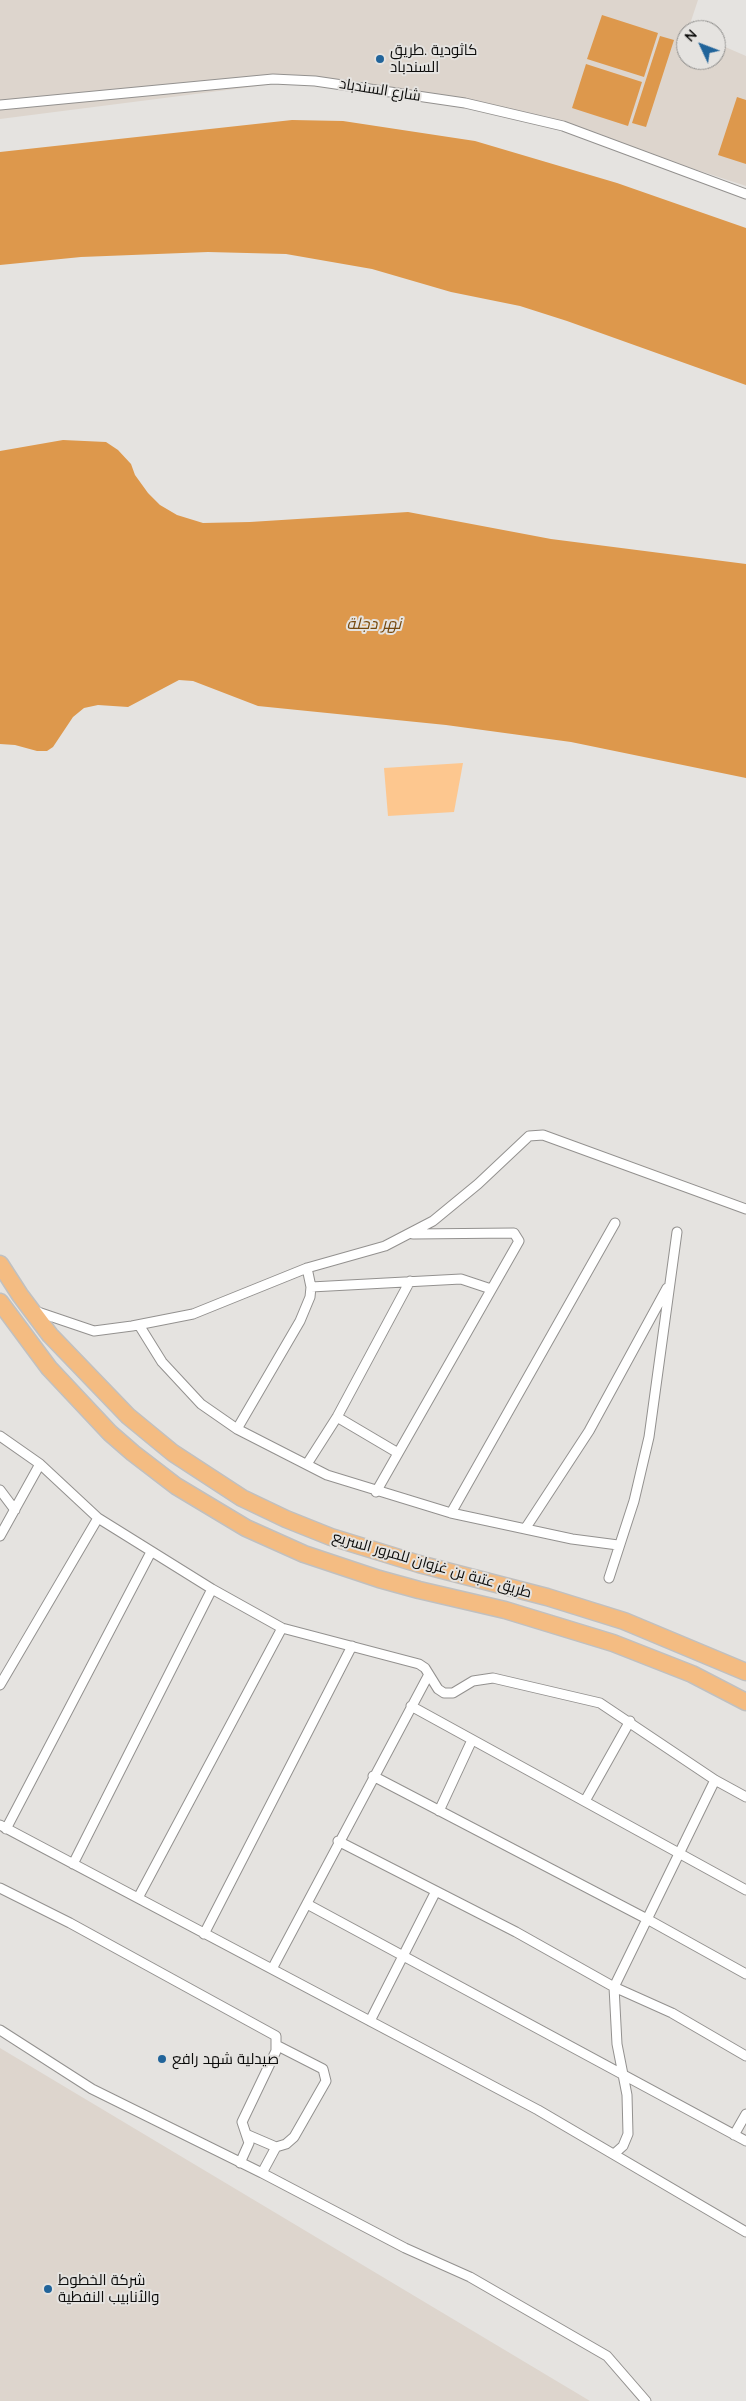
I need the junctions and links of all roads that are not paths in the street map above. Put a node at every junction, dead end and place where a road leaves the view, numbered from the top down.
1 (0, 104) edge
2 (746, 194) edge
3 (746, 1209) edge
4 (615, 1223) dead end
5 (677, 1232) dead end
6 (411, 1234) junction
7 (2, 1268) edge
8 (307, 1268) junction
9 (671, 1280) junction
10 (410, 1281) junction
11 (311, 1287) junction
12 (491, 1289) junction
13 (1, 1305) edge
14 (30, 1309) junction
15 (139, 1325) junction
16 (337, 1417) junction
17 (237, 1429) junction
18 (0, 1436) edge
19 (398, 1453) junction
20 (40, 1464) junction
21 (307, 1464) junction
22 (0, 1490) edge
23 (376, 1492) junction
24 (15, 1510) junction
25 (451, 1514) junction
26 (98, 1518) junction
27 (525, 1529) junction
28 (0, 1536) edge
29 (618, 1545) junction
30 (152, 1552) junction
31 (608, 1578) dead end
32 (212, 1590) junction
33 (282, 1628) junction
34 (352, 1646) junction
35 (746, 1672) edge
36 (428, 1676) junction
37 (0, 1685) edge
38 (746, 1702) edge
39 (410, 1706) junction
40 (630, 1721) junction
41 (472, 1740) junction
42 (373, 1776) junction
43 (715, 1780) junction
44 (746, 1797) edge
45 (585, 1801) junction
46 (439, 1811) junction
47 (3, 1827) edge
48 (338, 1841) junction
49 (680, 1853) junction
50 (73, 1864) junction
51 (0, 1888) edge
52 (746, 1890) edge
53 (436, 1891) junction
54 (138, 1898) junction
55 (307, 1904) junction
56 (647, 1919) junction
57 (204, 1934) junction
58 (405, 1956) junction
59 (272, 1969) junction
60 (746, 1974) edge
61 (614, 1987) junction
62 (370, 2022) junction
63 (0, 2030) edge
64 (278, 2046) junction
65 (746, 2056) edge
66 (623, 2074) junction
67 (746, 2114) edge
68 (248, 2135) junction
69 (734, 2135) junction
70 (746, 2141) edge
71 (276, 2147) junction
72 (614, 2154) junction
73 (240, 2163) junction
74 (262, 2173) junction
75 (746, 2232) edge
76 (646, 2401) edge

1 - 2 street, شارع السندباد
3 - 6 street
4 - 25 street
5 - 9 street
6 - 8 street
6 - 12 street
7 - 14 highway, طريق عتبة بن غزوان للمرور السريع
8 - 11 street
8 - 15 street
9 - 27 street
9 - 29 street
10 - 11 street
10 - 12 street
10 - 16 street
11 - 17 street
12 - 19 street
13 - 38 highway, طريق عتبة بن غزوان للمرور السريع
14 - 15 street
14 - 35 highway, طريق عتبة بن غزوان للمرور السريع
15 - 17 street
16 - 19 street
16 - 21 street
17 - 21 street
18 - 20 street
19 - 23 street
20 - 24 street
20 - 26 street
21 - 23 street
22 - 24 street
23 - 25 street
24 - 28 street
25 - 27 street
26 - 30 street
26 - 37 street
27 - 29 street
29 - 31 street
30 - 32 street
30 - 47 street
32 - 33 street
32 - 50 street
33 - 34 street
33 - 54 street
34 - 36 street
34 - 57 street
36 - 39 street
36 - 40 street
39 - 41 street
39 - 42 street
40 - 43 street
40 - 45 street
41 - 45 street
41 - 46 street
42 - 46 street
42 - 48 street
43 - 44 street
43 - 49 street
45 - 49 street
46 - 56 street
47 - 50 street
48 - 53 street
48 - 55 street
49 - 52 street
49 - 56 street
50 - 54 street
51 - 64 street
53 - 58 street
53 - 61 street
54 - 57 street
55 - 58 street
55 - 59 street
56 - 60 street
56 - 61 street
57 - 59 street
58 - 62 street
58 - 66 street
59 - 62 street
61 - 65 street
61 - 66 street
62 - 72 street
63 - 73 street
64 - 68 street
64 - 71 street
66 - 69 street
66 - 72 street
67 - 69 street
68 - 71 street
68 - 73 street
69 - 70 street
71 - 74 street
72 - 75 street
73 - 74 street
74 - 76 street

